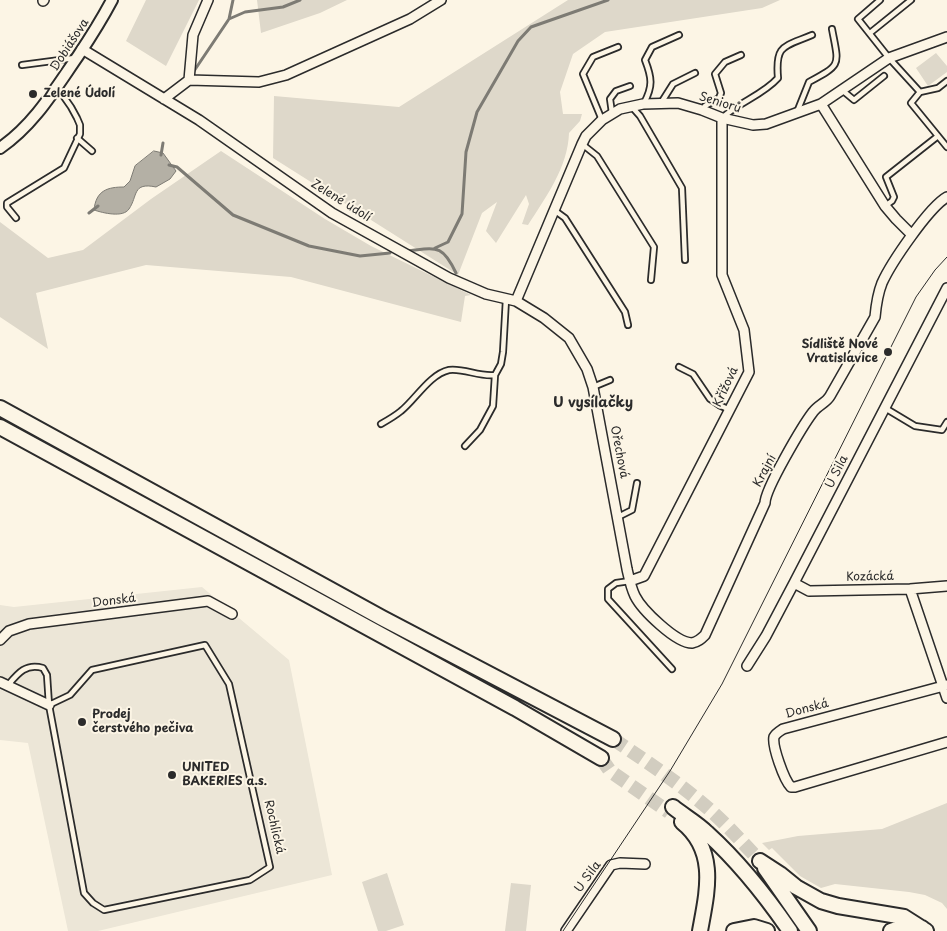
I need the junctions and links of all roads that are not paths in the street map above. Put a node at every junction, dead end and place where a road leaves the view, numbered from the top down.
1 (112, 0) edge
2 (208, 0) edge
3 (441, 0) edge
4 (880, 0) edge
5 (911, 0) edge
6 (832, 30) dead end
7 (870, 33) junction
8 (679, 35) dead end
9 (812, 35) dead end
10 (947, 36) edge
11 (618, 47) dead end
12 (80, 53) junction
13 (741, 55) dead end
14 (889, 58) junction
15 (22, 65) dead end
16 (696, 73) dead end
17 (884, 76) dead end
18 (189, 80) junction
19 (947, 81) edge
20 (630, 86) dead end
21 (57, 87) junction
22 (841, 89) junction
23 (920, 92) junction
24 (164, 100) junction
25 (46, 103) junction
26 (661, 103) junction
27 (643, 104) junction
28 (821, 104) junction
29 (632, 106) junction
30 (702, 110) junction
31 (797, 112) junction
32 (612, 113) junction
33 (722, 118) junction
34 (602, 120) junction
35 (938, 136) junction
36 (77, 138) junction
37 (0, 142) edge
38 (582, 144) junction
39 (947, 147) edge
40 (0, 148) edge
41 (92, 151) dead end
42 (947, 197) edge
43 (885, 206) junction
44 (554, 210) junction
45 (16, 218) dead end
46 (912, 235) junction
47 (684, 260) dead end
48 (651, 280) dead end
49 (947, 288) edge
50 (511, 300) junction
51 (628, 325) dead end
52 (679, 367) dead end
53 (495, 374) junction
54 (610, 380) dead end
55 (593, 388) junction
56 (0, 408) edge
57 (885, 408) junction
58 (730, 410) junction
59 (947, 422) edge
60 (381, 424) dead end
61 (0, 427) edge
62 (465, 446) dead end
63 (637, 483) dead end
64 (618, 517) junction
65 (630, 581) junction
66 (794, 584) junction
67 (947, 586) edge
68 (910, 590) junction
69 (232, 614) dead end
70 (0, 640) edge
71 (747, 666) dead end
72 (672, 669) dead end
73 (4, 684) edge
74 (945, 685) edge
75 (947, 698) edge
76 (49, 705) junction
77 (613, 740) tunnel mouth
78 (947, 742) edge
79 (601, 758) tunnel mouth
80 (645, 864) dead end
81 (925, 930) edge
82 (566, 931) edge
83 (700, 931) edge
84 (734, 931) edge
85 (768, 931) edge
86 (790, 931) edge
87 (809, 931) edge
88 (892, 931) edge

1 - 12 street, Dobiášova
2 - 18 street
3 - 18 street
4 - 7 lane
5 - 7 lane
6 - 31 lane
7 - 14 lane
8 - 27 lane
9 - 33 lane
10 - 14 street, Seniorů
11 - 34 lane
12 - 15 lane
12 - 21 street, Dobiášova
12 - 24 street, Zelené údolí
13 - 30 lane
14 - 22 street, Seniorů
14 - 23 lane
16 - 26 lane
17 - 22 lane
18 - 24 street
19 - 23 lane
20 - 32 lane
21 - 25 street, Dobiášova
21 - 36 lane
22 - 28 street, Seniorů
23 - 35 lane
24 - 50 street, Zelené údolí
25 - 37 street, Dobiášova
25 - 40 street, Dobiášova
26 - 27 street, Seniorů
26 - 30 street, Seniorů
27 - 29 street, Seniorů
28 - 31 street, Seniorů
28 - 43 street
29 - 32 street, Seniorů
29 - 47 lane
30 - 33 street, Seniorů
31 - 33 street, Seniorů
32 - 34 street, Seniorů
33 - 58 street, Křížová
34 - 38 street, Seniorů
35 - 39 lane
35 - 43 lane
36 - 41 lane
36 - 45 lane
38 - 44 street, Seniorů
38 - 48 lane
42 - 46 street
43 - 46 street
44 - 50 street, Seniorů
44 - 51 lane
46 - 65 street, Krajní
49 - 57 street, U Sila
50 - 53 lane
50 - 55 street, Ořechová
52 - 58 lane
53 - 60 lane
53 - 62 lane
54 - 55 lane
55 - 64 street, Ořechová
56 - 77 highway
57 - 59 lane
57 - 66 street, U Sila
58 - 65 street, Křížová
61 - 79 highway
63 - 64 lane
64 - 65 street, Ořechová
65 - 72 lane
66 - 68 street, Kozácká
66 - 71 street, U Sila
67 - 68 street, Kozácká
68 - 74 street
69 - 70 street, Donská
73 - 76 street
73 - 76 lane
74 - 75 street
74 - 78 street, Donská
76 - 76 lane, Rochlická
80 - 82 street, U Sila
81 - 87 highway
81 - 88 highway
83 - 86 highway
84 - 85 highway

